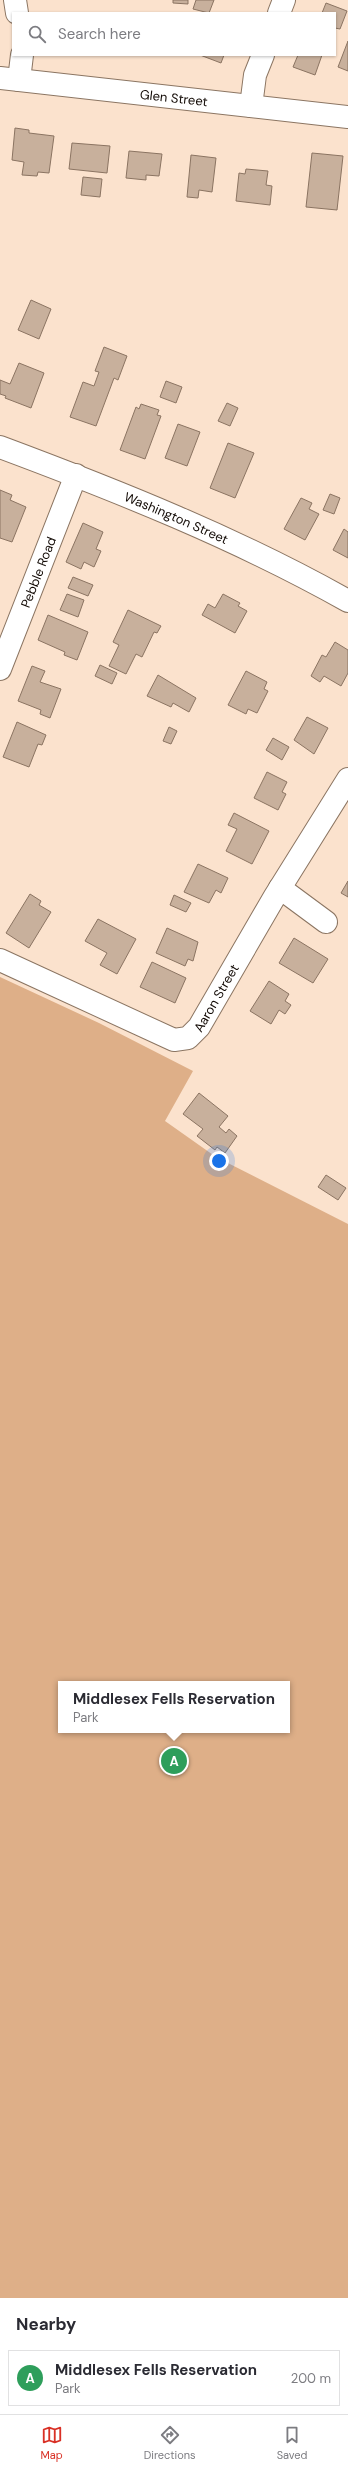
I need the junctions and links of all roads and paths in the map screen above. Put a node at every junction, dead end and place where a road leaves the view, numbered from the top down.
1 (15, 0) edge
2 (284, 0) edge
3 (17, 12) edge
4 (279, 12) edge
5 (22, 56) edge
6 (263, 56) edge
7 (10, 79) edge
8 (251, 106) junction
9 (348, 117) edge
10 (0, 447) edge
11 (76, 475) junction
12 (348, 600) edge
13 (0, 669) edge
14 (348, 779) edge
15 (280, 888) junction
16 (326, 922) dead end
17 (0, 960) edge

1 - 3 street
2 - 4 street
5 - 7 street
6 - 8 street
7 - 8 street, Glen Street
8 - 9 street, Glen Street
10 - 11 street, Washington Street
11 - 12 street, Washington Street
11 - 13 street, Pebble Road
14 - 15 street, Aaron Street
15 - 16 street
15 - 17 street, Aaron Street

